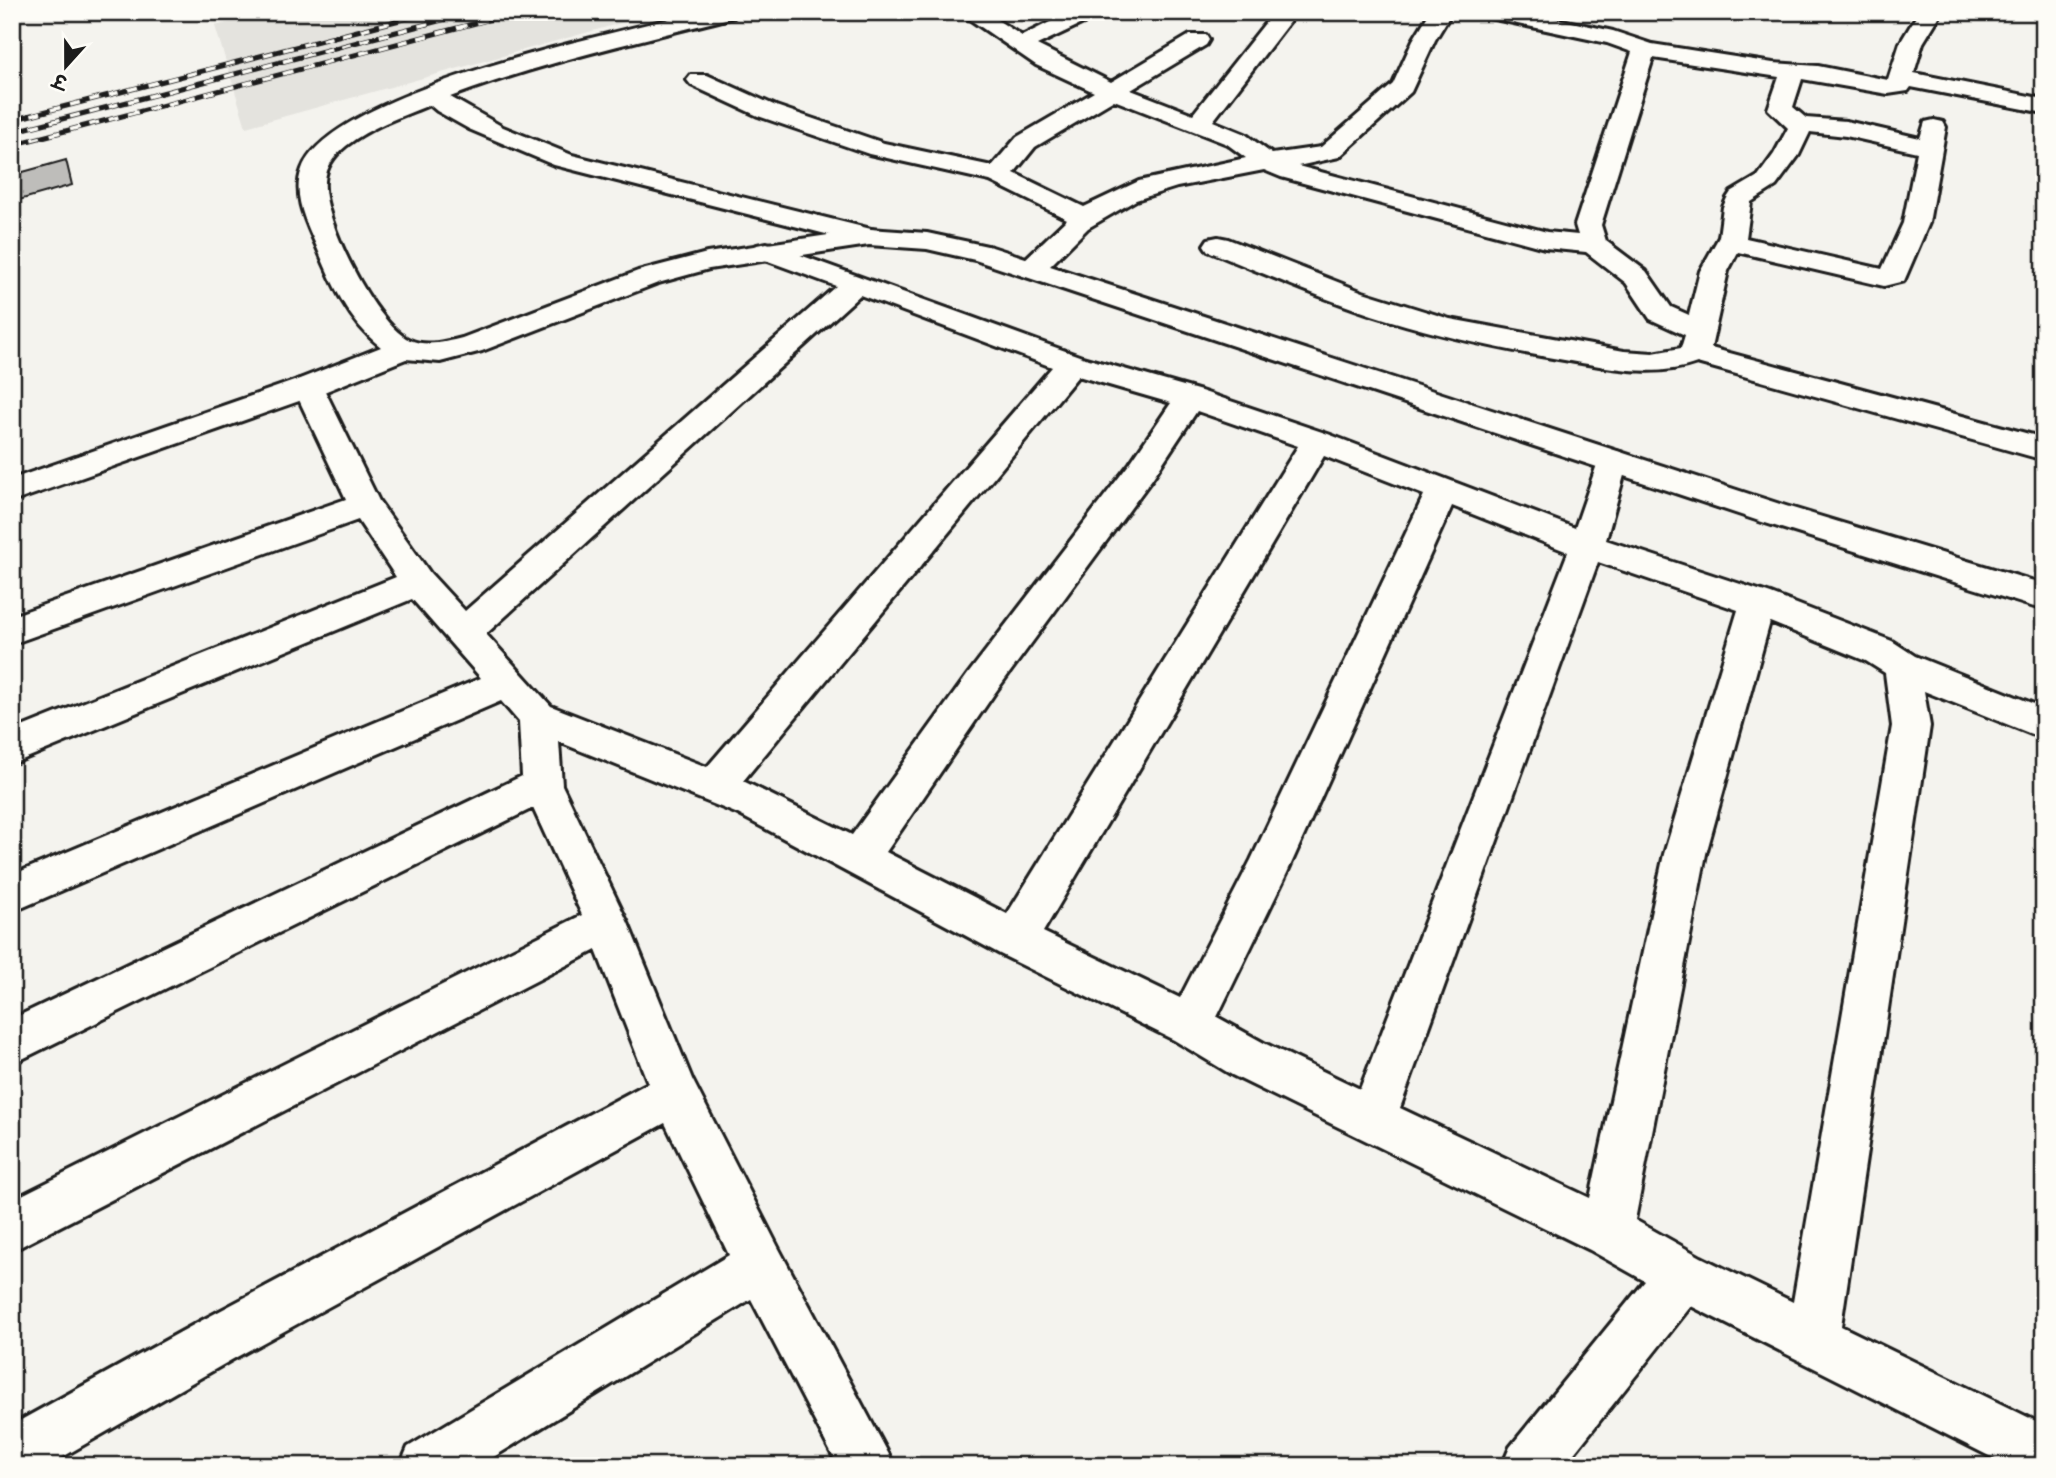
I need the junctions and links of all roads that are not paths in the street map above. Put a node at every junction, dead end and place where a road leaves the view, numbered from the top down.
1 (726, 12) edge
2 (970, 12) edge
3 (1088, 12) edge
4 (1286, 12) edge
5 (1441, 12) edge
6 (1493, 12) edge
7 (1931, 12) edge
8 (1198, 40) dead end
9 (1020, 45) junction
10 (1648, 50) junction
11 (1793, 70) junction
12 (1902, 78) junction
13 (699, 80) dead end
14 (1112, 91) junction
15 (430, 95) junction
16 (2044, 106) edge
17 (1198, 124) junction
18 (1801, 126) junction
19 (1267, 162) junction
20 (998, 175) junction
21 (1085, 218) junction
22 (869, 237) junction
23 (1731, 242) junction
24 (1218, 245) dead end
25 (1594, 245) junction
26 (767, 251) junction
27 (1031, 269) junction
28 (857, 283) junction
29 (1699, 342) junction
30 (403, 349) junction
31 (1071, 364) junction
32 (308, 387) junction
33 (1190, 398) junction
34 (1317, 441) junction
35 (2044, 449) edge
36 (1612, 461) junction
37 (1443, 490) junction
38 (12, 491) edge
39 (365, 505) junction
40 (1587, 546) junction
41 (418, 582) junction
42 (2044, 597) edge
43 (1758, 603) junction
44 (12, 630) edge
45 (464, 632) junction
46 (1902, 666) junction
47 (508, 682) junction
48 (538, 717) junction
49 (2044, 724) edge
50 (12, 748) edge
51 (542, 785) junction
52 (714, 787) junction
53 (859, 858) junction
54 (12, 894) edge
55 (607, 923) junction
56 (1015, 940) junction
57 (1190, 1026) junction
58 (12, 1042) edge
59 (675, 1093) junction
60 (1372, 1120) junction
61 (12, 1226) edge
62 (1608, 1232) junction
63 (760, 1265) junction
64 (1683, 1275) junction
65 (1813, 1340) junction
66 (2044, 1454) edge
67 (12, 1455) edge
68 (864, 1464) edge
69 (427, 1466) edge
70 (1530, 1466) edge

1 - 15 street
2 - 9 street
3 - 9 street
4 - 17 street
5 - 19 street
6 - 10 street
7 - 12 street
8 - 14 street
9 - 14 street
10 - 11 street
10 - 25 street
11 - 12 street
11 - 18 street
12 - 16 street
13 - 20 street
14 - 17 street
14 - 20 street
15 - 22 street
15 - 30 street
17 - 19 street
18 - 23 street
18 - 23 street
19 - 21 street
19 - 25 street
20 - 21 street
21 - 27 street
22 - 26 street
22 - 27 street
23 - 29 street
24 - 29 street
25 - 29 street
26 - 28 street
26 - 30 street
27 - 36 street
28 - 31 street
28 - 45 street
29 - 35 street
30 - 32 street
31 - 33 street
31 - 52 street
32 - 38 street
32 - 39 street
33 - 34 street
33 - 53 street
34 - 37 street
34 - 56 street
36 - 40 street
36 - 42 street
37 - 40 street
37 - 57 street
39 - 41 street
39 - 44 street
40 - 43 street
40 - 60 street
41 - 45 street
41 - 50 street
43 - 46 street
43 - 62 street
45 - 47 street
46 - 49 street
46 - 65 street
47 - 48 street
47 - 54 street
48 - 51 street
48 - 52 street
51 - 55 street
51 - 58 street
52 - 53 street
53 - 56 street
55 - 59 street
55 - 61 street
56 - 57 street
57 - 60 street
59 - 63 street
59 - 67 street
60 - 62 street
62 - 64 street
63 - 68 street
63 - 69 street
64 - 65 street
64 - 70 street
65 - 66 street

